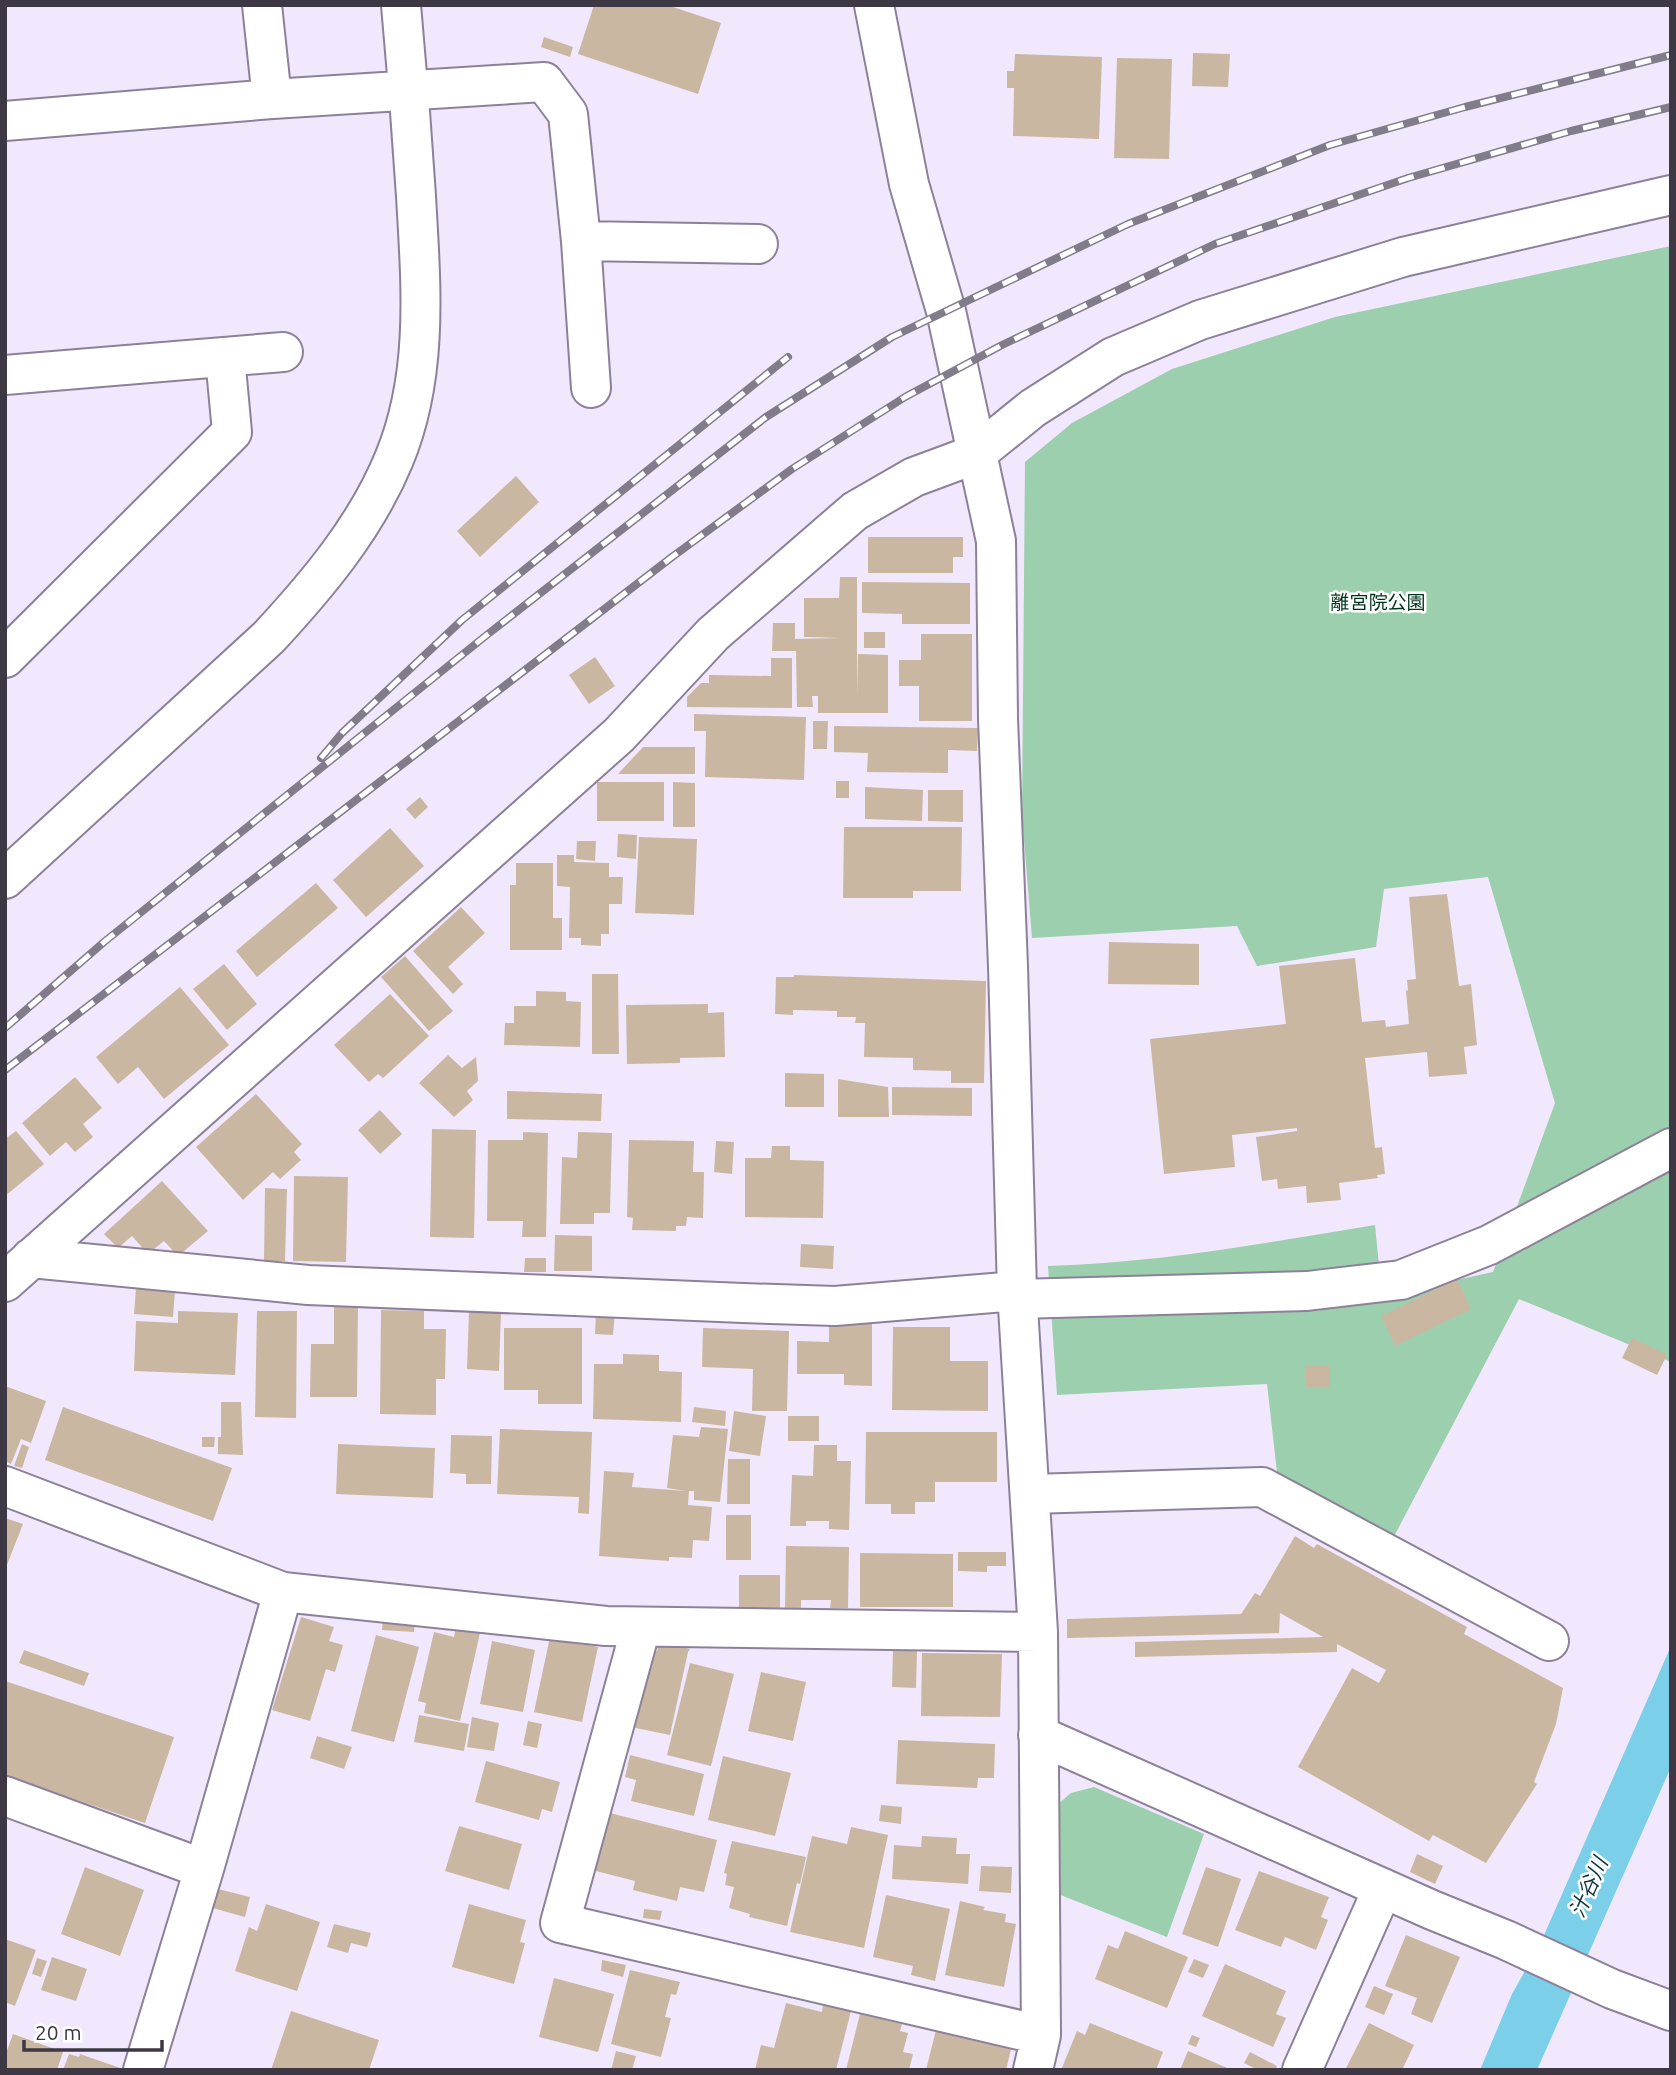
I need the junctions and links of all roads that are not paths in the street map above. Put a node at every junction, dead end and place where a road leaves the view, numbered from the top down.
1 (262, 5) edge
2 (401, 5) edge
3 (874, 5) edge
4 (409, 90) junction
5 (272, 99) junction
6 (5, 121) edge
7 (1671, 195) edge
8 (582, 240) junction
9 (758, 244) dead end
10 (283, 352) dead end
11 (225, 357) junction
12 (5, 375) edge
13 (591, 388) dead end
14 (976, 454) junction
15 (5, 658) edge
16 (5, 879) edge
17 (1671, 1147) edge
18 (18, 1270) edge
19 (1017, 1295) junction
20 (5, 1486) edge
21 (1031, 1494) junction
22 (283, 1592) junction
23 (641, 1627) junction
24 (1038, 1632) junction
25 (1549, 1641) dead end
26 (1038, 1735) junction
27 (5, 1796) edge
28 (204, 1869) junction
29 (1383, 1888) junction
30 (1671, 2011) edge
31 (1037, 2052) edge
32 (143, 2070) edge
33 (1302, 2070) edge

1 - 5 street
2 - 4 street
3 - 14 street
4 - 5 street
4 - 8 street
4 - 16 street
5 - 6 street
7 - 14 street
8 - 9 street
8 - 13 street
10 - 11 street
11 - 12 street
11 - 15 street
14 - 18 street
14 - 19 street
17 - 19 street
18 - 19 street
19 - 21 street
20 - 22 street
21 - 24 street
21 - 25 street
22 - 23 street
22 - 28 street
23 - 24 street
23 - 31 street
24 - 26 street
26 - 29 street
26 - 31 street
27 - 28 street
28 - 32 street
29 - 30 street
29 - 33 street

